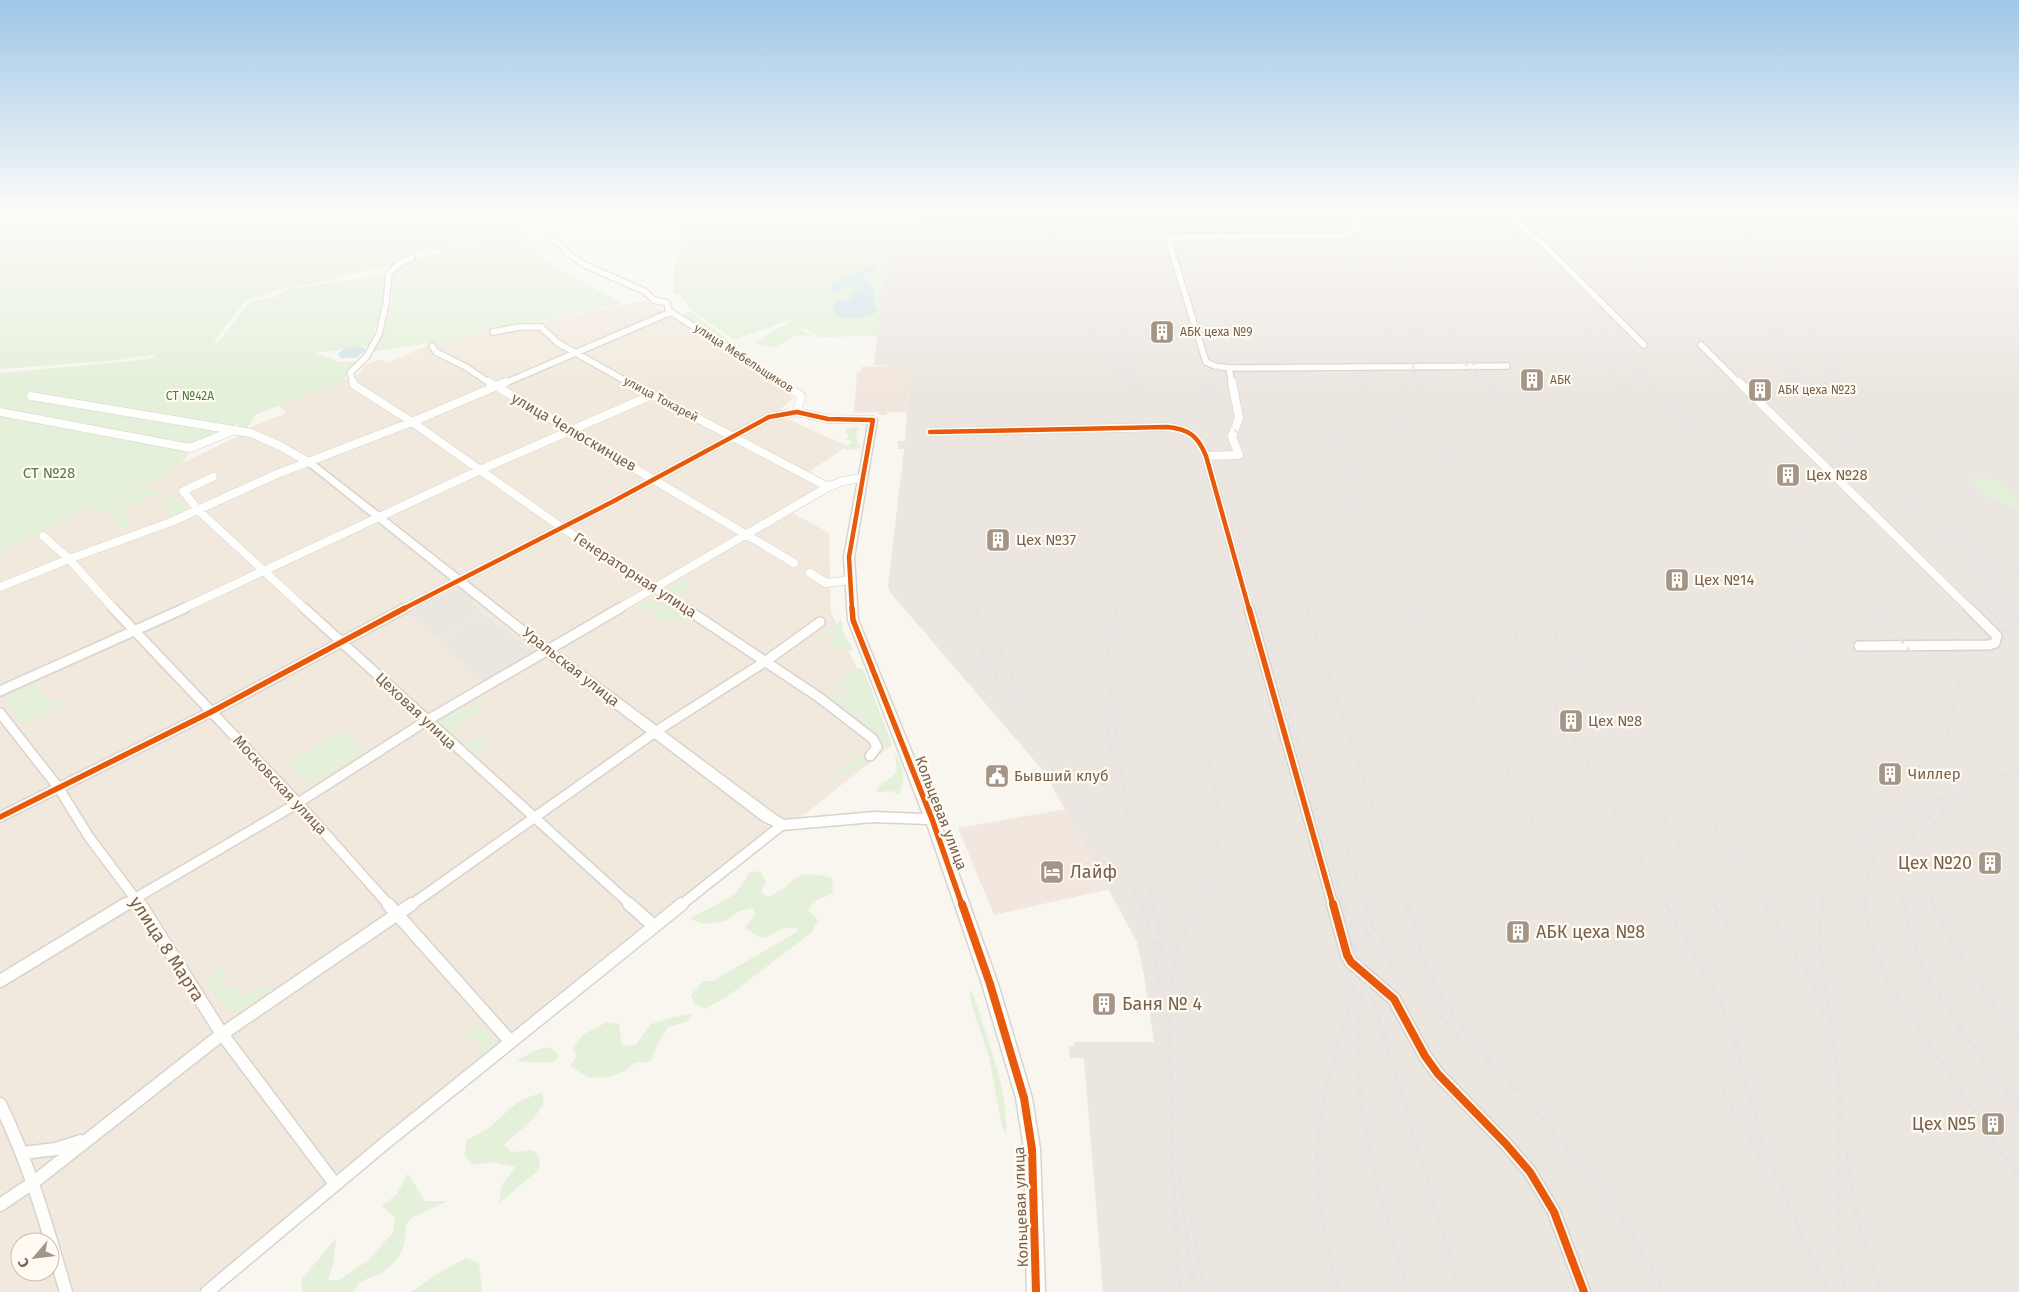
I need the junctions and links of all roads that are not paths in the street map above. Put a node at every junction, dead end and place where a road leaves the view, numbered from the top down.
1 (391, 271) edge
2 (599, 271) edge
3 (1178, 271) edge
4 (1571, 271) edge
5 (672, 312) junction
6 (493, 332) dead end
7 (1701, 344) dead end
8 (1644, 345) dead end
9 (432, 346) dead end
10 (575, 352) junction
11 (1507, 366) dead end
12 (1228, 368) junction
13 (495, 386) junction
14 (652, 395) junction
15 (31, 396) dead end
16 (0, 412) edge
17 (797, 412) junction
18 (873, 420) joint
19 (412, 422) junction
20 (234, 430) junction
21 (572, 430) junction
22 (930, 432) dead end
23 (733, 437) junction
24 (1206, 456) junction
25 (310, 463) junction
26 (480, 470) junction
27 (213, 477) dead end
28 (862, 478) junction
29 (654, 479) junction
30 (828, 488) junction
31 (198, 510) junction
32 (379, 516) junction
33 (560, 527) junction
34 (747, 534) junction
35 (43, 536) dead end
36 (69, 559) junction
37 (794, 563) dead end
38 (262, 571) junction
39 (810, 573) dead end
40 (459, 579) junction
41 (850, 580) junction
42 (0, 587) edge
43 (656, 589) junction
44 (820, 622) dead end
45 (134, 632) junction
46 (341, 640) junction
47 (1859, 646) dead end
48 (548, 651) junction
49 (766, 661) junction
50 (0, 691) edge
51 (211, 712) junction
52 (0, 713) edge
53 (426, 721) junction
54 (655, 732) junction
55 (870, 756) dead end
56 (58, 787) junction
57 (298, 803) junction
58 (0, 817) edge
59 (534, 817) junction
60 (932, 819) junction
61 (782, 825) junction
62 (136, 898) junction
63 (398, 914) junction
64 (654, 926) junction
65 (0, 981) edge
66 (222, 1034) junction
67 (510, 1041) junction
68 (0, 1104) edge
69 (90, 1138) junction
70 (23, 1153) junction
71 (34, 1182) junction
72 (335, 1184) junction
73 (0, 1205) edge
74 (66, 1292) edge
75 (207, 1292) edge
76 (1036, 1292) edge
77 (1584, 1292) edge

1 - 19 street, Генераторная улица
2 - 5 street
3 - 12 street
4 - 8 street
5 - 10 street
5 - 17 street, улица Мебельщиков
6 - 10 street, улица Токарей
7 - 47 street
9 - 13 street, улица Челюскинцев
10 - 13 street
10 - 14 street, улица Токарей
11 - 12 street
12 - 24 street
13 - 19 street
13 - 21 street, улица Челюскинцев
14 - 21 street
14 - 23 street, улица Токарей
15 - 20 street, Уральская улица
16 - 20 street
17 - 18 street, Кольцевая улица
17 - 23 street
18 - 28 street, Кольцевая улица
19 - 25 street
19 - 26 street, Генераторная улица
20 - 25 street, Уральская улица
21 - 26 street
21 - 29 street, улица Челюскинцев
22 - 24 street
23 - 29 street
23 - 30 street, улица Токарей
24 - 77 street
25 - 31 street
25 - 32 street, Уральская улица
26 - 32 street
26 - 33 street, Генераторная улица
27 - 31 street, Цеховая улица
28 - 30 street
28 - 41 street, Кольцевая улица
29 - 33 street
29 - 34 street, улица Челюскинцев
30 - 34 street
31 - 36 street
31 - 38 street, Цеховая улица
32 - 38 street
32 - 40 street, Уральская улица
33 - 40 street
33 - 43 street, Генераторная улица
34 - 37 street, улица Челюскинцев
34 - 43 street
35 - 36 street, Московская улица
36 - 42 street
36 - 45 street, Московская улица
38 - 45 street
38 - 46 street, Цеховая улица
39 - 41 street
40 - 46 street
40 - 48 street, Уральская улица
41 - 60 street, Кольцевая улица
43 - 48 street
43 - 49 street, Генераторная улица
44 - 49 street
45 - 50 street
45 - 51 street, Московская улица
46 - 51 street
46 - 53 street, Цеховая улица
48 - 53 street
48 - 54 street, Уральская улица
49 - 54 street
49 - 55 street, Генераторная улица
51 - 56 street
51 - 57 street, Московская улица
52 - 56 street, улица 8 Марта
53 - 57 street
53 - 59 street, Цеховая улица
54 - 59 street
54 - 61 street, Уральская улица
56 - 58 street
56 - 62 street, улица 8 Марта
57 - 62 street
57 - 63 street, Московская улица
59 - 63 street
59 - 64 street, Цеховая улица
60 - 61 street
60 - 76 street, Кольцевая улица
61 - 64 street
62 - 65 street
62 - 66 street, улица 8 Марта
63 - 66 street
63 - 67 street, Московская улица
64 - 67 street
66 - 69 street
66 - 72 street, улица 8 Марта
67 - 72 street
68 - 70 street
69 - 70 street
69 - 71 street
70 - 71 street
71 - 73 street
71 - 74 street
72 - 75 street

